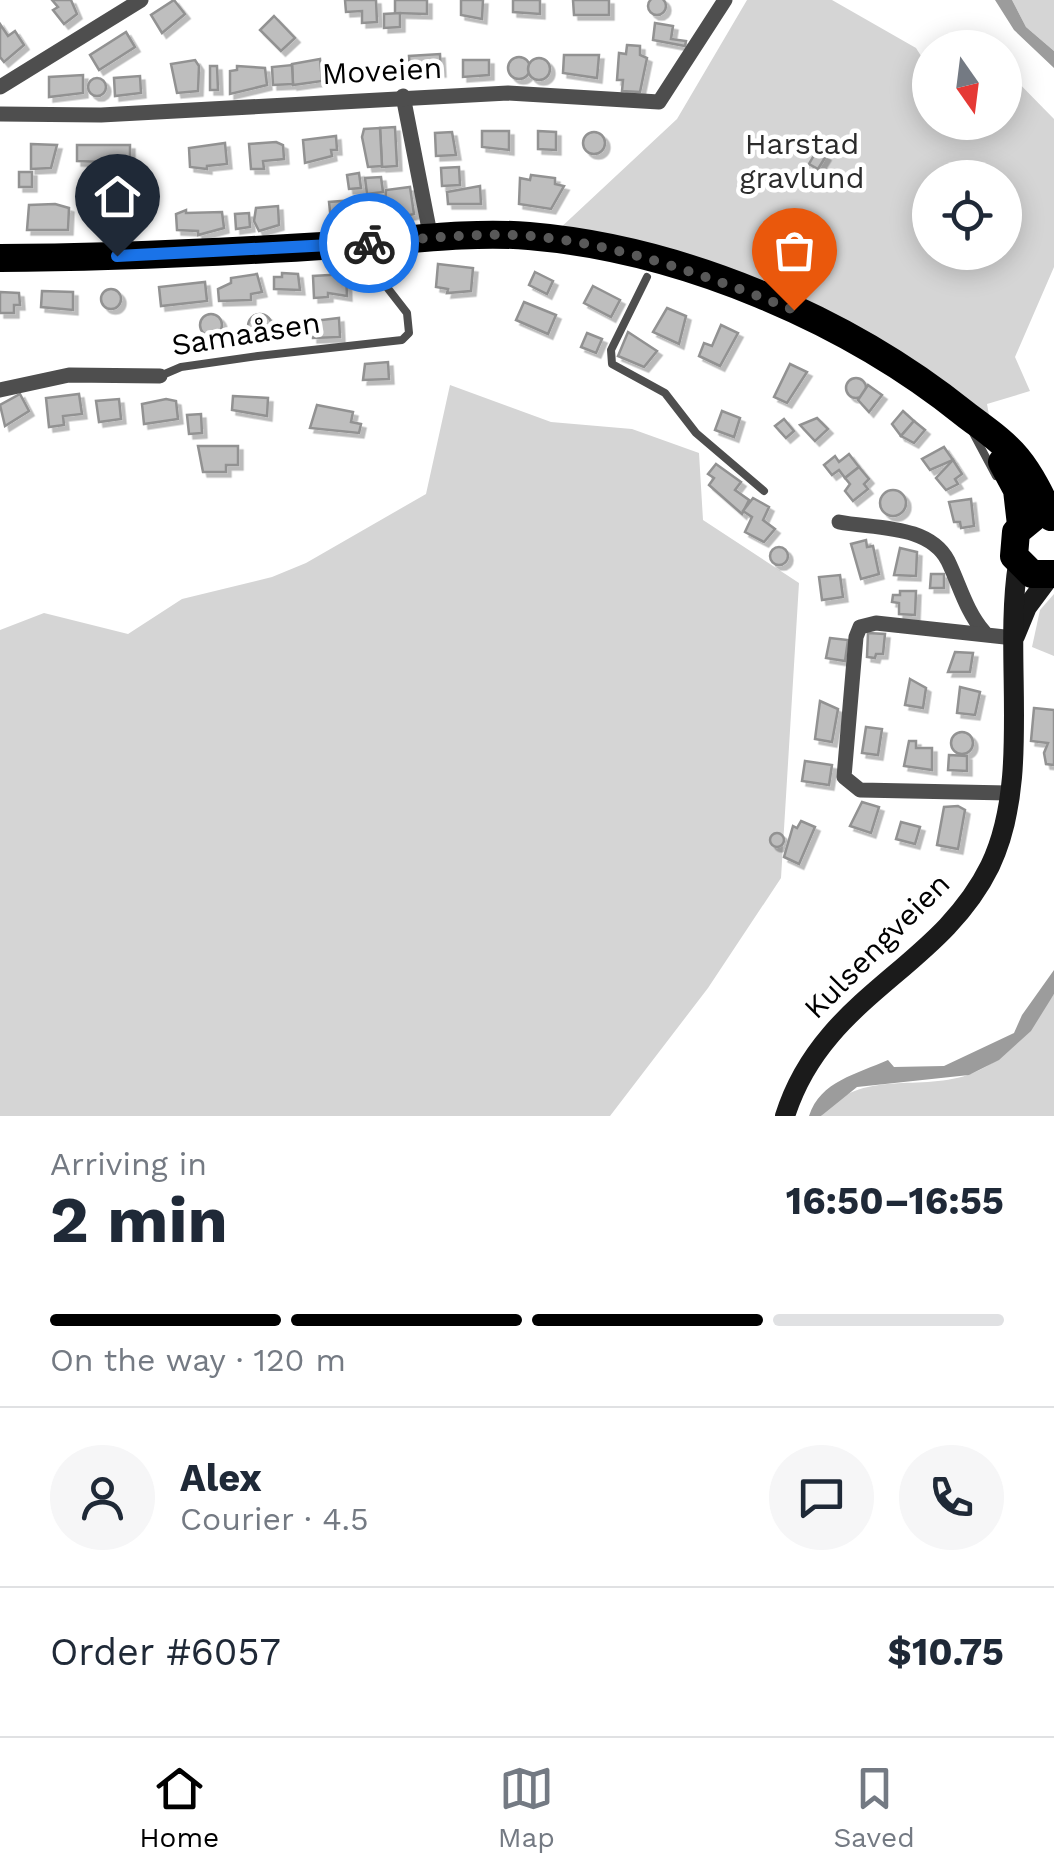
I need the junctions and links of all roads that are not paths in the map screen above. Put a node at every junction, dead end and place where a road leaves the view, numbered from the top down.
1 (141, 0) edge
2 (722, 6) edge
3 (0, 88) edge
4 (403, 96) junction
5 (0, 114) edge
6 (430, 238) junction
7 (0, 258) edge
8 (365, 258) dead end
9 (646, 277) dead end
10 (160, 376) joint
11 (0, 390) edge
12 (964, 413) junction
13 (764, 491) dead end
14 (1052, 518) edge
15 (839, 522) dead end
16 (1021, 525) junction
17 (1018, 564) junction
18 (1052, 575) edge
19 (984, 632) junction
20 (1014, 638) junction
21 (1008, 792) junction
22 (786, 1116) edge

1 - 3 street
2 - 4 street, Moveien
4 - 5 street, Moveien
4 - 6 street
6 - 7 highway
6 - 12 highway
8 - 10 lane, Samaåsen
9 - 13 lane
10 - 11 street, Samaåsen
12 - 14 highway
12 - 16 highway
14 - 16 highway
15 - 19 street
16 - 17 highway
17 - 18 highway
17 - 20 main road, Kulsengveien
18 - 20 main road, Kulsengveien
19 - 20 street
19 - 21 street
20 - 21 main road, Kulsengveien
21 - 22 main road, Kulsengveien

